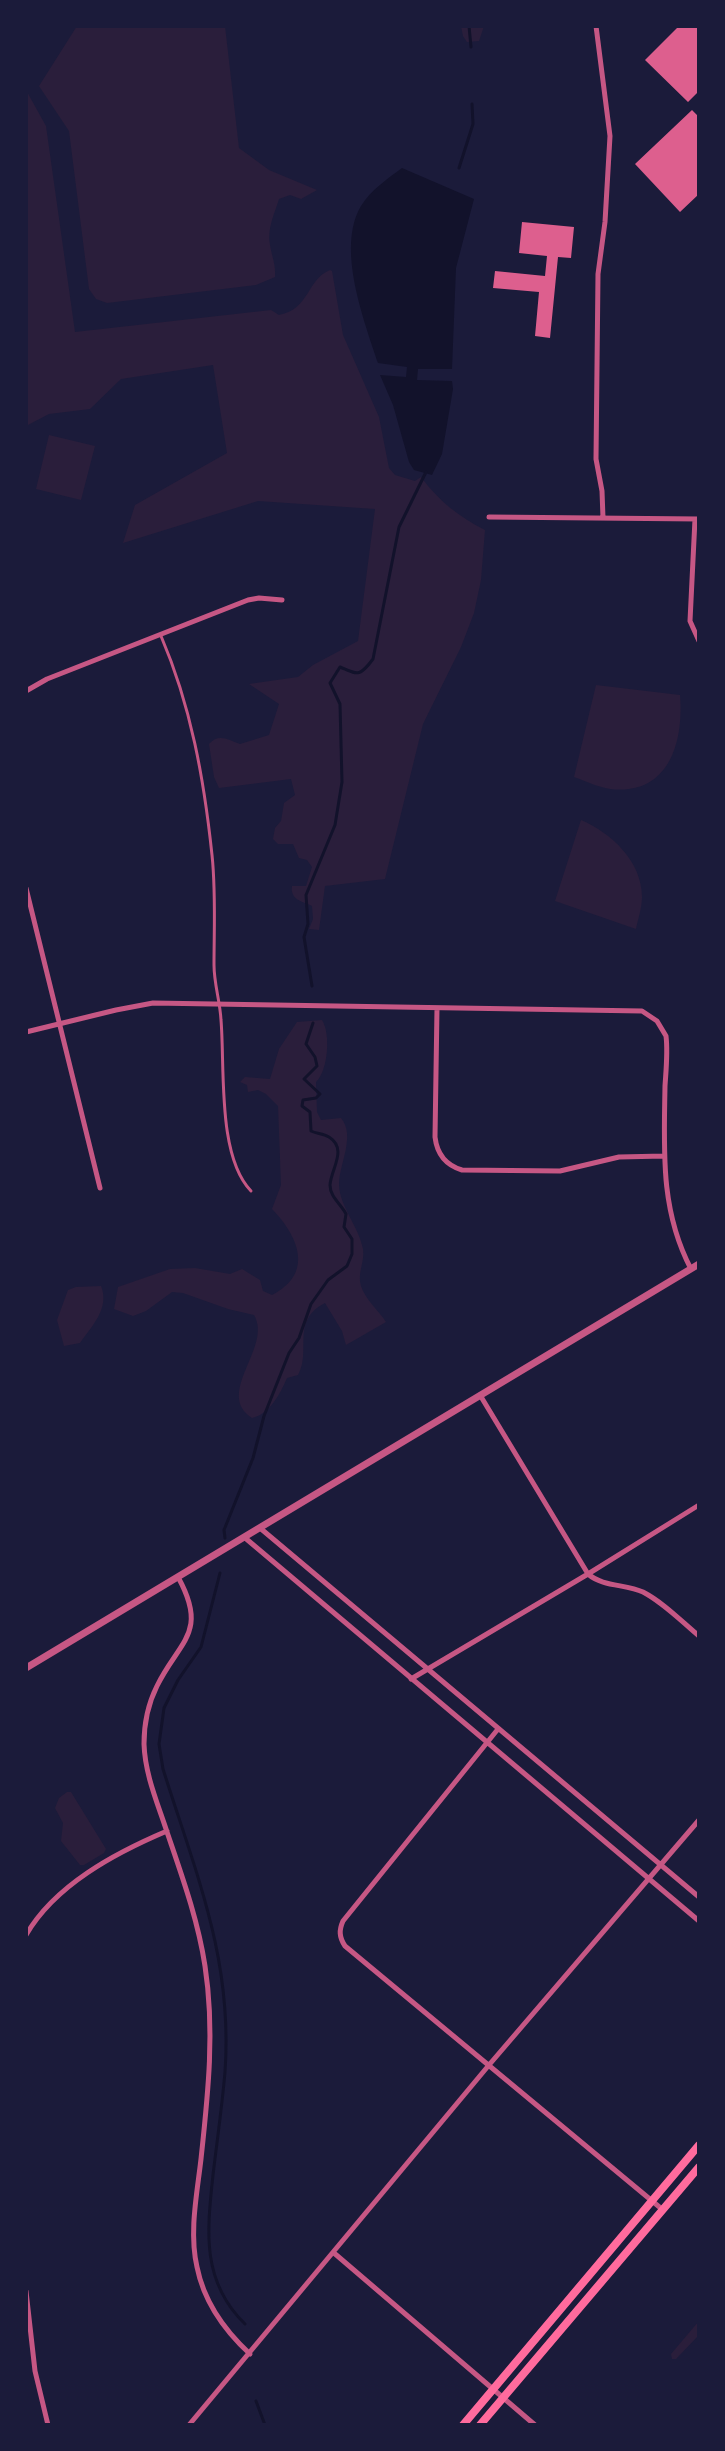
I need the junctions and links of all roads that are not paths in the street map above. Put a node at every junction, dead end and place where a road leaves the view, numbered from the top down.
1 (596, 26) edge
2 (489, 517) dead end
3 (603, 518) junction
4 (697, 519) edge
5 (282, 600) dead end
6 (161, 636) junction
7 (699, 641) edge
8 (26, 691) edge
9 (26, 888) edge
10 (219, 1004) junction
11 (437, 1008) junction
12 (59, 1024) junction
13 (26, 1032) edge
14 (664, 1156) junction
15 (100, 1188) dead end
16 (251, 1191) dead end
17 (699, 1264) edge
18 (691, 1269) junction
19 (480, 1395) junction
20 (699, 1505) edge
21 (260, 1528) junction
22 (244, 1537) junction
23 (588, 1574) junction
24 (178, 1577) junction
25 (699, 1636) edge
26 (26, 1668) edge
27 (427, 1669) junction
28 (411, 1679) junction
29 (498, 1729) junction
30 (487, 1743) junction
31 (699, 1820) edge
32 (167, 1831) junction
33 (660, 1865) junction
34 (649, 1879) junction
35 (699, 1897) edge
36 (699, 1921) edge
37 (26, 1935) edge
38 (489, 2065) junction
39 (699, 2145) edge
40 (699, 2167) edge
41 (652, 2201) junction
42 (663, 2210) junction
43 (334, 2253) junction
44 (26, 2291) edge
45 (250, 2354) junction
46 (493, 2390) junction
47 (503, 2398) junction
48 (48, 2425) edge
49 (189, 2425) edge
50 (463, 2425) edge
51 (480, 2425) edge
52 (535, 2425) edge

1 - 3 street
2 - 3 street
3 - 4 street
4 - 7 street
5 - 6 street
6 - 8 street
6 - 10 lane
9 - 12 street
10 - 11 street
10 - 12 street
10 - 16 lane
11 - 14 street
11 - 14 street
12 - 13 street
12 - 15 street
14 - 18 street
17 - 18 street
18 - 19 street
19 - 21 street
19 - 23 street
20 - 23 street
21 - 22 street
21 - 27 street
22 - 24 street
22 - 28 street
23 - 25 street
23 - 27 street
24 - 26 street
24 - 32 street
27 - 28 street
27 - 29 street
28 - 30 street
29 - 30 street
29 - 33 street
30 - 34 street
30 - 38 street
31 - 33 street
32 - 37 street
32 - 45 street
33 - 34 street
33 - 35 street
34 - 36 street
34 - 38 street
38 - 41 street
38 - 43 street
39 - 41 main road
40 - 42 main road
41 - 42 street
41 - 46 main road
42 - 47 main road
43 - 45 street
43 - 46 street
44 - 48 street
45 - 49 street
46 - 47 street
46 - 50 main road
47 - 51 main road
47 - 52 street

